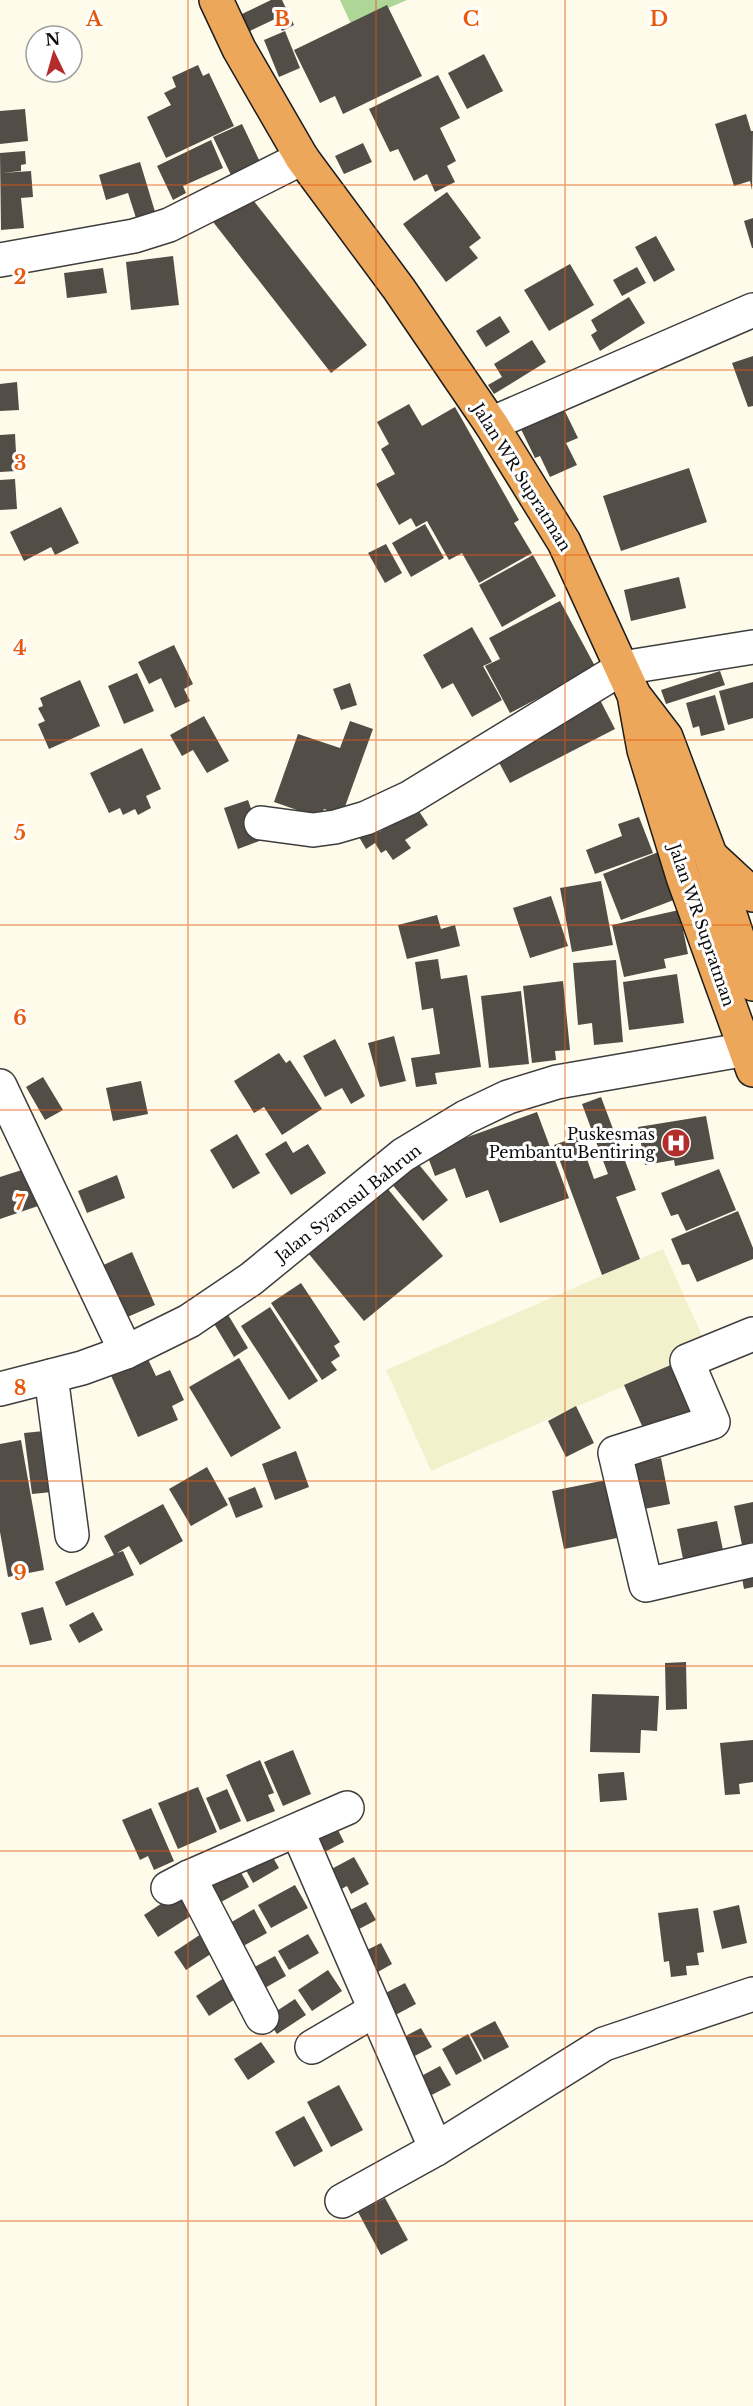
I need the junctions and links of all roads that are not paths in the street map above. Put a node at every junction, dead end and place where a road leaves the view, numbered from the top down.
1 (216, 0) edge
2 (302, 158) junction
3 (0, 260) edge
4 (753, 310) edge
5 (491, 424) junction
6 (753, 647) edge
7 (628, 681) junction
8 (261, 823) dead end
9 (711, 857) junction
10 (753, 895) edge
11 (753, 984) edge
12 (751, 1056) edge
13 (0, 1086) edge
14 (753, 1334) edge
15 (126, 1352) junction
16 (51, 1376) junction
17 (0, 1389) edge
18 (72, 1535) dead end
19 (753, 1560) edge
20 (348, 1808) dead end
21 (298, 1832) junction
22 (753, 1994) edge
23 (375, 2010) junction
24 (262, 2017) dead end
25 (312, 2047) dead end
26 (436, 2149) junction
27 (342, 2200) dead end

1 - 2 highway, Jalan WR Supratman
2 - 3 street
2 - 5 highway, Jalan WR Supratman
4 - 5 street
5 - 7 highway, Jalan WR Supratman
6 - 7 street
7 - 8 street
7 - 9 highway
7 - 12 highway, Jalan WR Supratman
9 - 10 highway
9 - 11 highway
12 - 15 street, Jalan Syamsul Bahrun
13 - 15 street
14 - 19 street
15 - 16 street, Jalan Syamsul Bahrun
16 - 17 street, Jalan Syamsul Bahrun
16 - 18 street
20 - 21 street
21 - 23 street
21 - 24 street
22 - 26 street
23 - 25 street
23 - 26 street
26 - 27 street

